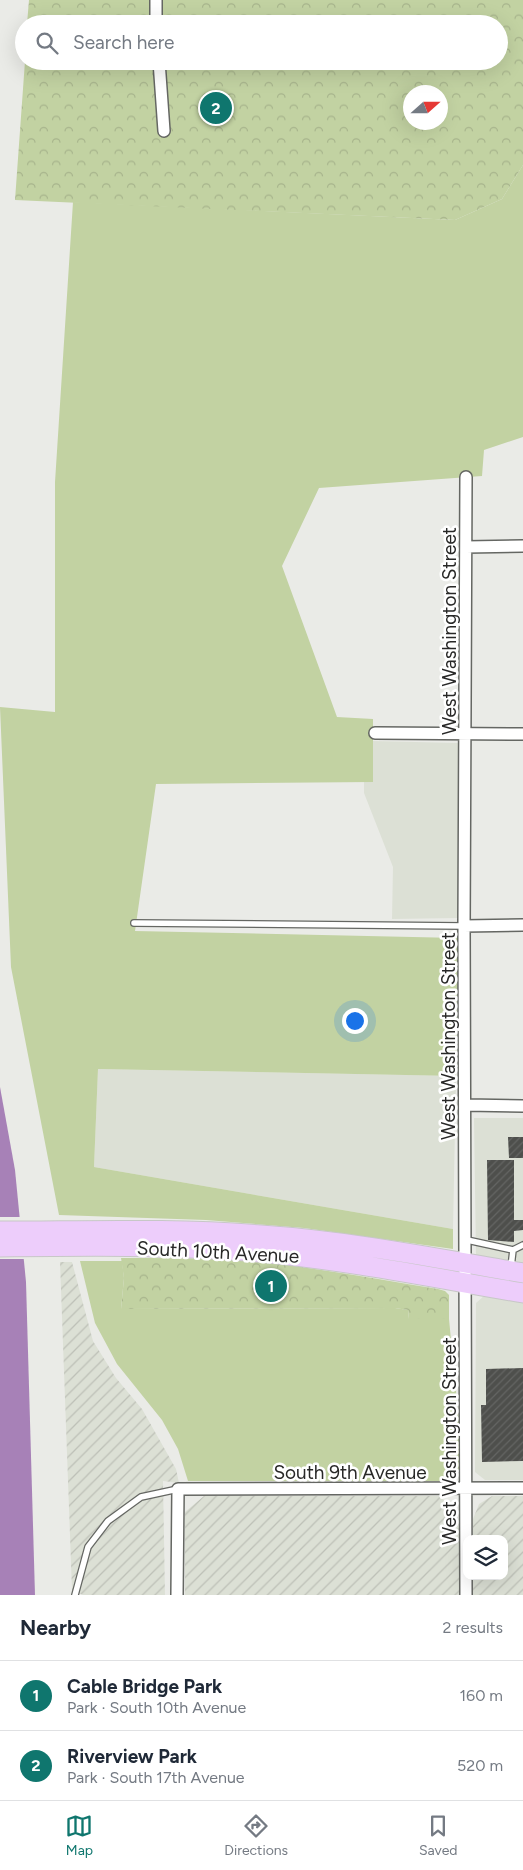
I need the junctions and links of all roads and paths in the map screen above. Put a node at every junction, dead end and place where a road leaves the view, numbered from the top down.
1 (156, 0) edge
2 (156, 15) edge
3 (160, 70) edge
4 (164, 131) dead end
5 (466, 477) dead end
6 (523, 546) edge
7 (466, 547) junction
8 (375, 733) dead end
9 (466, 734) junction
10 (523, 734) edge
11 (134, 923) dead end
12 (464, 926) junction
13 (523, 926) edge
14 (466, 1105) junction
15 (523, 1106) edge
16 (0, 1232) edge
17 (94, 1239) junction
18 (466, 1240) junction
19 (523, 1245) edge
20 (0, 1247) edge
21 (513, 1250) junction
22 (466, 1263) junction
23 (517, 1272) edge
24 (466, 1283) junction
25 (523, 1293) edge
26 (523, 1488) edge
27 (178, 1489) junction
28 (466, 1489) junction
29 (75, 1595) edge
30 (177, 1595) edge
31 (466, 1595) edge

1 - 2 street
3 - 4 street
5 - 7 street, West Washington Street
6 - 7 street
7 - 9 street, West Washington Street
8 - 9 street
9 - 10 street
9 - 12 street, West Washington Street
11 - 12 lane
12 - 13 street
12 - 14 street, West Washington Street
14 - 15 street
14 - 18 street, West Washington Street
16 - 17 main road, South 10th Avenue
17 - 20 main road, South 10th Avenue
17 - 22 main road, South 10th Avenue
17 - 24 main road, South 10th Avenue
18 - 21 lane
18 - 22 street, West Washington Street
19 - 21 lane
21 - 23 lane
22 - 23 main road, South 10th Avenue
22 - 24 street, West Washington Street
24 - 25 main road, South 10th Avenue
24 - 28 street, West Washington Street
26 - 28 street, South 9th Avenue
27 - 28 street, South 9th Avenue
27 - 29 lane
27 - 30 street
28 - 31 street, West Washington Street

